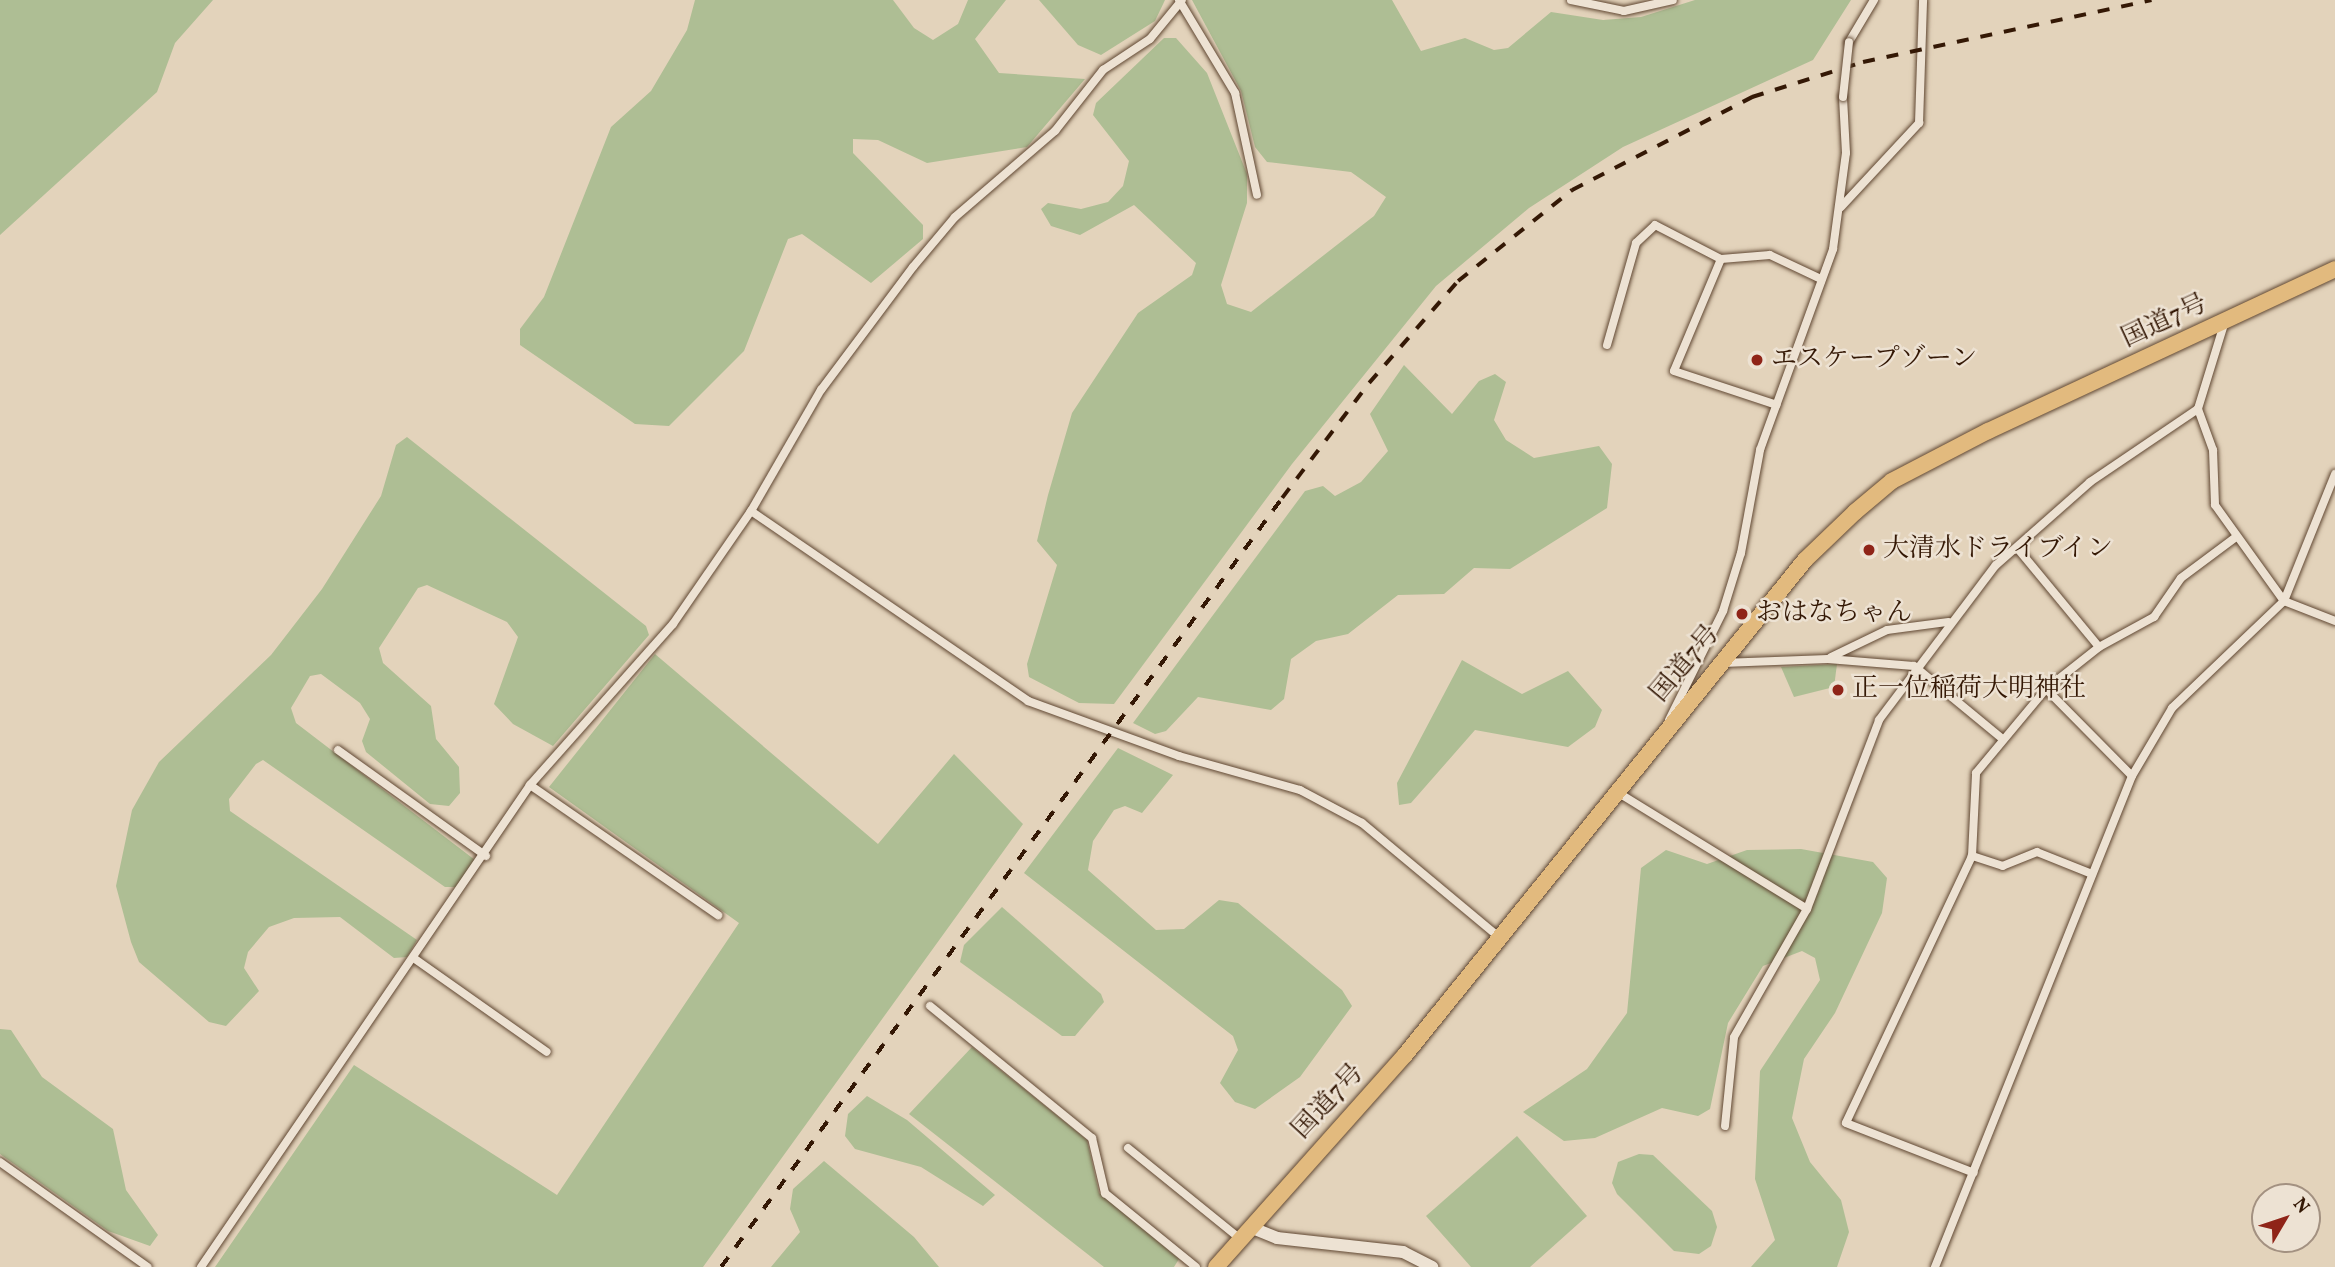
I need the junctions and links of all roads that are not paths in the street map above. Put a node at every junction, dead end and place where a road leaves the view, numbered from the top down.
1 (1571, 0) edge
2 (1673, 0) edge
3 (1874, 0) edge
4 (1923, 0) edge
5 (1181, 1) edge
6 (1257, 195) dead end
7 (1841, 207) junction
8 (1721, 259) junction
9 (2335, 269) edge
10 (1821, 279) junction
11 (2225, 321) junction
12 (1607, 345) dead end
13 (1777, 405) junction
14 (2198, 409) junction
15 (2335, 474) edge
16 (751, 511) junction
17 (2236, 537) junction
18 (2018, 549) junction
19 (2284, 601) junction
20 (2335, 621) edge
21 (1948, 622) junction
22 (2099, 647) junction
23 (1828, 659) junction
24 (1719, 663) junction
25 (1914, 666) junction
26 (2046, 689) junction
27 (1667, 726) junction
28 (2000, 737) junction
29 (338, 750) dead end
30 (2132, 776) junction
31 (530, 785) junction
32 (1617, 792) junction
33 (486, 856) junction
34 (1972, 856) junction
35 (2092, 874) junction
36 (1807, 909) junction
37 (718, 915) dead end
38 (1500, 938) junction
39 (415, 959) junction
40 (930, 1006) dead end
41 (547, 1052) dead end
42 (1725, 1126) dead end
43 (1128, 1147) dead end
44 (0, 1162) edge
45 (1974, 1172) junction
46 (1244, 1233) junction
47 (148, 1267) edge
48 (201, 1267) edge
49 (1196, 1267) edge
50 (1216, 1267) edge
51 (1432, 1267) edge
52 (1935, 1267) edge

1 - 2 street
3 - 7 street, bridge
4 - 7 street
5 - 6 street
5 - 16 street
7 - 10 street
8 - 10 street
8 - 12 street
8 - 13 street
9 - 11 highway, 国道7号
10 - 13 street
11 - 14 street
11 - 24 highway, 国道7号
13 - 27 street
14 - 17 street
14 - 18 street
15 - 19 street
16 - 31 street
16 - 38 street
17 - 19 street
17 - 22 street
18 - 21 street
18 - 22 street
19 - 20 street
19 - 30 street
21 - 23 street
21 - 25 street
22 - 26 street
23 - 24 street
23 - 25 street
24 - 27 highway, 国道7号
25 - 28 street
25 - 36 street
26 - 28 street
26 - 30 street
27 - 32 highway, 国道7号
28 - 34 street
29 - 33 street
30 - 35 street
31 - 33 street
31 - 37 street
32 - 36 street
32 - 38 highway, 国道7号
33 - 39 street
34 - 35 street
34 - 45 street
35 - 45 street
36 - 42 street
38 - 46 highway, 国道7号
39 - 41 street
39 - 48 street
40 - 49 street
43 - 46 street
44 - 47 street
45 - 52 street
46 - 50 highway, 国道7号
46 - 51 street

